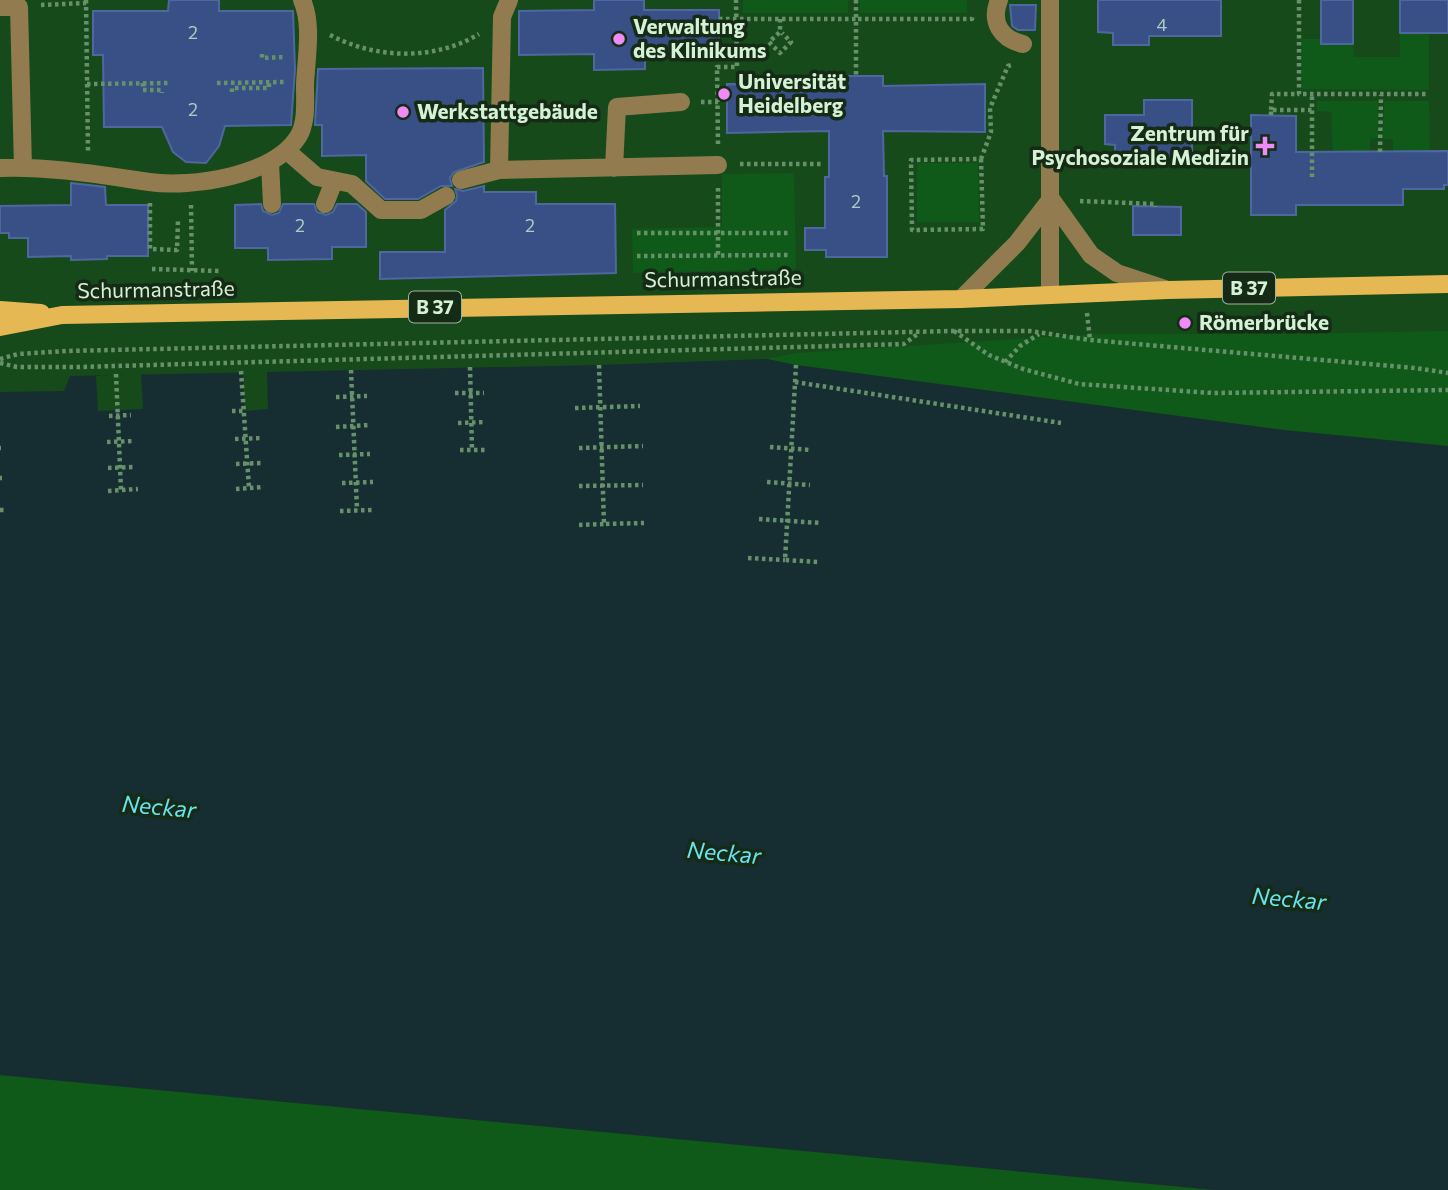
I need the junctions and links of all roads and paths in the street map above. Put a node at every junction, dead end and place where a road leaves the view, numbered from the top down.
1 (302, 0) edge
2 (509, 0) edge
3 (736, 0) edge
4 (856, 0) edge
5 (999, 0) edge
6 (1050, 0) edge
7 (1299, 0) edge
8 (86, 2) edge
9 (0, 7) edge
10 (19, 7) junction
11 (972, 9) dead end
12 (502, 17) junction
13 (719, 19) dead end
14 (737, 19) junction
15 (780, 19) junction
16 (856, 19) junction
17 (307, 24) junction
18 (782, 33) dead end
19 (1023, 44) dead end
20 (262, 54) dead end
21 (281, 57) dead end
22 (1049, 65) junction
23 (856, 76) dead end
24 (269, 82) junction
25 (306, 82) junction
26 (143, 83) junction
27 (171, 83) dead end
28 (218, 83) dead end
29 (87, 84) junction
30 (162, 93) dead end
31 (232, 93) dead end
32 (1299, 94) junction
33 (1312, 94) junction
34 (1429, 94) dead end
35 (1381, 95) junction
36 (681, 102) dead end
37 (1312, 110) junction
38 (287, 151) junction
39 (1380, 152) dead end
40 (981, 159) junction
41 (270, 163) junction
42 (718, 164) junction
43 (823, 164) dead end
44 (0, 168) edge
45 (23, 168) junction
46 (614, 168) junction
47 (499, 170) junction
48 (89, 174) junction
49 (1312, 177) dead end
50 (334, 180) junction
51 (461, 180) dead end
52 (150, 182) junction
53 (190, 182) junction
54 (446, 196) dead end
55 (1051, 199) junction
56 (1082, 201) dead end
57 (272, 204) dead end
58 (325, 204) dead end
59 (1155, 206) dead end
60 (178, 221) dead end
61 (637, 233) dead end
62 (790, 233) dead end
63 (718, 234) junction
64 (788, 255) dead end
65 (637, 256) dead end
66 (718, 256) junction
67 (152, 270) dead end
68 (192, 271) junction
69 (220, 271) dead end
70 (1448, 284) edge
71 (1168, 290) junction
72 (1050, 295) junction
73 (961, 299) junction
74 (0, 310) edge
75 (62, 315) junction
76 (0, 327) edge
77 (953, 331) junction
78 (920, 332) junction
79 (1041, 333) junction
80 (0, 361) edge
81 (1005, 362) junction
82 (599, 365) dead end
83 (796, 365) dead end
84 (470, 367) dead end
85 (351, 369) dead end
86 (242, 371) dead end
87 (1448, 373) edge
88 (116, 374) dead end
89 (795, 382) junction
90 (1448, 390) edge
91 (455, 393) dead end
92 (470, 393) junction
93 (484, 393) dead end
94 (352, 396) junction
95 (368, 396) dead end
96 (336, 397) dead end
97 (640, 406) dead end
98 (601, 407) junction
99 (575, 408) dead end
100 (232, 411) dead end
101 (244, 411) junction
102 (131, 415) dead end
103 (109, 416) dead end
104 (118, 416) junction
105 (471, 422) junction
106 (486, 422) dead end
107 (458, 423) dead end
108 (1062, 423) dead end
109 (354, 425) junction
110 (370, 425) dead end
111 (336, 426) dead end
112 (262, 438) dead end
113 (235, 439) dead end
114 (246, 439) junction
115 (119, 441) junction
116 (135, 441) dead end
117 (107, 442) dead end
118 (643, 446) dead end
119 (602, 447) junction
120 (770, 447) dead end
121 (579, 448) dead end
122 (792, 449) junction
123 (460, 450) dead end
124 (472, 450) junction
125 (487, 450) dead end
126 (810, 450) dead end
127 (370, 454) dead end
128 (340, 455) dead end
129 (355, 455) junction
130 (262, 463) dead end
131 (236, 464) dead end
132 (248, 464) junction
133 (120, 467) junction
134 (135, 467) dead end
135 (108, 468) dead end
136 (356, 482) junction
137 (373, 482) dead end
138 (767, 482) dead end
139 (342, 483) dead end
140 (790, 484) junction
141 (643, 485) dead end
142 (810, 485) dead end
143 (579, 486) dead end
144 (603, 486) junction
145 (264, 487) dead end
146 (249, 488) junction
147 (138, 489) dead end
148 (236, 489) dead end
149 (121, 490) junction
150 (108, 491) dead end
151 (357, 510) junction
152 (372, 510) dead end
153 (340, 511) dead end
154 (759, 519) dead end
155 (787, 521) junction
156 (644, 523) dead end
157 (821, 523) dead end
158 (604, 524) junction
159 (579, 525) dead end
160 (748, 558) dead end
161 (785, 560) junction
162 (819, 562) dead end

1 - 17 street
2 - 12 street
3 - 14 path
4 - 16 path
5 - 19 street
6 - 22 street
7 - 32 path
8 - 10 path
8 - 29 path
9 - 10 street
10 - 45 street
11 - 16 path
12 - 17 path
12 - 47 street
13 - 14 path
14 - 15 path
14 - 42 path
15 - 16 path
15 - 18 path
16 - 23 path
17 - 25 street
20 - 21 path
22 - 40 path
22 - 55 street
24 - 25 path
24 - 28 path
24 - 31 path
25 - 38 street
26 - 27 path
26 - 29 path
26 - 30 path
29 - 48 path
32 - 33 path
32 - 37 path
33 - 35 path
33 - 37 path
34 - 35 path
35 - 39 path
36 - 46 street
37 - 49 path
38 - 41 street
38 - 50 street
40 - 40 path
41 - 53 street
41 - 57 street
42 - 43 path
42 - 46 street
42 - 63 path
44 - 45 street
45 - 48 street
46 - 47 street
47 - 51 street
48 - 52 street
50 - 54 street
50 - 58 street
52 - 53 street
52 - 60 path
53 - 68 path
55 - 71 street
55 - 72 street
55 - 73 street
56 - 59 path
61 - 63 path
62 - 63 path
63 - 66 path
64 - 66 path
65 - 66 path
67 - 68 path
68 - 69 path
70 - 71 main road, Schurmanstraße / B 37
71 - 72 main road, Schurmanstraße / B 37
72 - 73 main road, Schurmanstraße / B 37
73 - 75 main road, Schurmanstraße / B 37
74 - 75 main road
75 - 76 main road, Schurmanstraße / B 37
77 - 78 path
77 - 79 path
77 - 81 path
78 - 80 path
78 - 80 path
79 - 81 path
79 - 87 path
81 - 90 path
82 - 98 path
83 - 89 path
84 - 92 path
85 - 94 path
86 - 101 path
88 - 104 path
89 - 108 path
89 - 122 path
91 - 92 path
92 - 93 path
92 - 105 path
94 - 95 path
94 - 96 path
94 - 109 path
97 - 98 path
98 - 99 path
98 - 119 path
100 - 101 path
101 - 114 path
102 - 104 path
103 - 104 path
104 - 115 path
105 - 106 path
105 - 107 path
105 - 124 path
109 - 110 path
109 - 111 path
109 - 129 path
112 - 114 path
113 - 114 path
114 - 132 path
115 - 116 path
115 - 117 path
115 - 133 path
118 - 119 path
119 - 121 path
119 - 144 path
120 - 122 path
122 - 126 path
122 - 140 path
123 - 124 path
124 - 125 path
127 - 129 path
128 - 129 path
129 - 136 path
130 - 132 path
131 - 132 path
132 - 146 path
133 - 134 path
133 - 135 path
133 - 149 path
136 - 137 path
136 - 139 path
136 - 151 path
138 - 140 path
140 - 142 path
140 - 155 path
141 - 144 path
143 - 144 path
144 - 158 path
145 - 146 path
146 - 148 path
147 - 149 path
149 - 150 path
151 - 152 path
151 - 153 path
154 - 155 path
155 - 157 path
155 - 161 path
156 - 158 path
158 - 159 path
160 - 161 path
161 - 162 path

